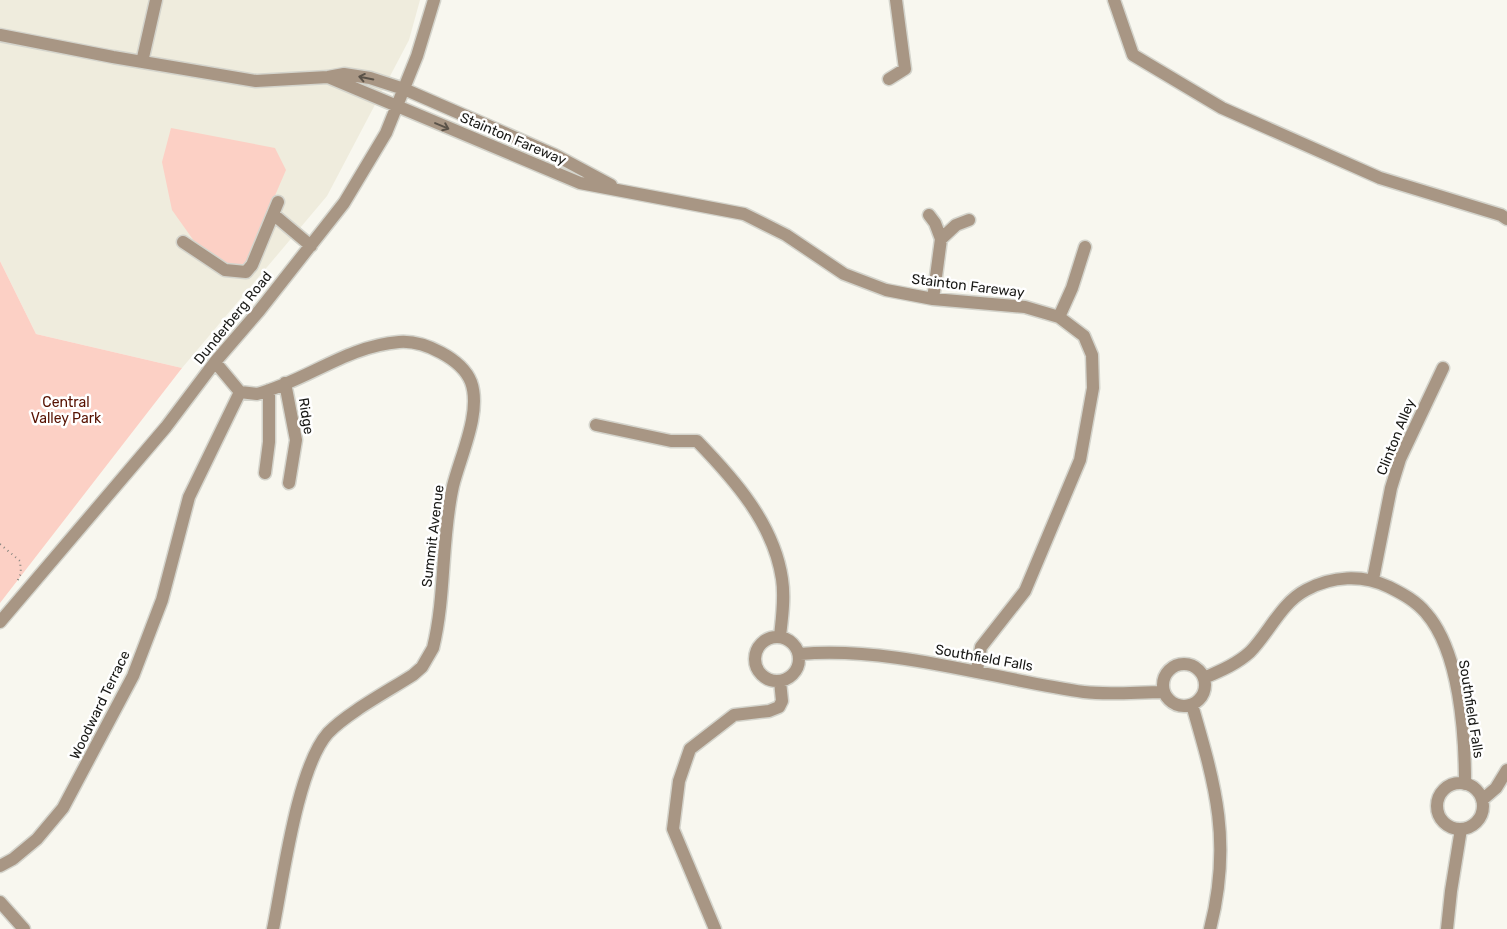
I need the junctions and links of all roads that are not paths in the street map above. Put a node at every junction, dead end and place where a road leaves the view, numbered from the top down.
1 (156, 0) edge
2 (434, 0) edge
3 (896, 0) edge
4 (1114, 0) edge
5 (0, 35) edge
6 (142, 62) junction
7 (328, 77) junction
8 (889, 79) dead end
9 (404, 89) junction
10 (398, 105) junction
11 (486, 124) junction
12 (478, 141) junction
13 (557, 156) junction
14 (549, 171) junction
15 (619, 190) junction
16 (929, 215) dead end
17 (1507, 219) edge
18 (969, 220) dead end
19 (941, 239) junction
20 (184, 242) dead end
21 (311, 246) junction
22 (1085, 247) dead end
23 (933, 299) junction
24 (1059, 317) junction
25 (215, 362) junction
26 (1443, 368) dead end
27 (285, 383) junction
28 (269, 390) junction
29 (240, 392) junction
30 (596, 425) dead end
31 (265, 474) dead end
32 (289, 483) dead end
33 (1373, 579) junction
34 (0, 622) edge
35 (780, 636) junction
36 (800, 654) junction
37 (977, 670) junction
38 (1204, 678) junction
39 (780, 682) junction
40 (1164, 692) junction
41 (1192, 705) junction
42 (1507, 770) edge
43 (1465, 784) junction
44 (1482, 800) junction
45 (1461, 829) junction
46 (0, 866) edge
47 (0, 902) edge
48 (24, 929) edge
49 (273, 929) edge
50 (715, 929) edge
51 (1210, 929) edge
52 (1447, 929) edge

1 - 6 street
2 - 9 street, Dunderberg Road
3 - 8 street
4 - 17 street
5 - 6 street, Stainton Fareway
6 - 7 street, Stainton Fareway
9 -> 7 street, Stainton Fareway
7 - 10 street, Stainton Fareway
9 - 10 street, Dunderberg Road
9 - 11 street, Stainton Fareway
10 -> 12 street, Stainton Fareway
10 - 21 street, Dunderberg Road
11 - 12 street
11 - 13 street, Stainton Fareway
12 - 14 street, Stainton Fareway
13 - 14 street
13 - 15 street, Stainton Fareway
14 - 15 street, Stainton Fareway
15 - 23 street, Stainton Fareway
16 - 19 street
18 - 19 street
19 - 23 street
20 - 21 street
21 - 25 street, Dunderberg Road
22 - 24 street
23 - 24 street, Stainton Fareway
24 - 37 street, Stainton Fareway
25 - 29 street
25 - 34 street, Dunderberg Road
26 - 33 street, Clinton Alley
27 - 28 street, Summit Avenue
27 - 32 street, Ridge
27 - 49 street, Summit Avenue
28 - 29 street, Summit Avenue
28 - 31 street
29 - 46 street, Woodward Terrace
30 - 35 street
33 - 38 street, Southfield Falls
33 - 43 street, Southfield Falls
35 - 36 street
35 - 39 street
36 - 37 street, Southfield Falls
36 - 39 street
37 - 40 street, Southfield Falls
38 - 40 street
38 - 41 street
39 - 50 street
40 - 41 street
41 - 51 street
42 - 44 street
43 - 44 street
43 - 45 street
44 - 45 street
45 - 52 street
47 - 48 street

